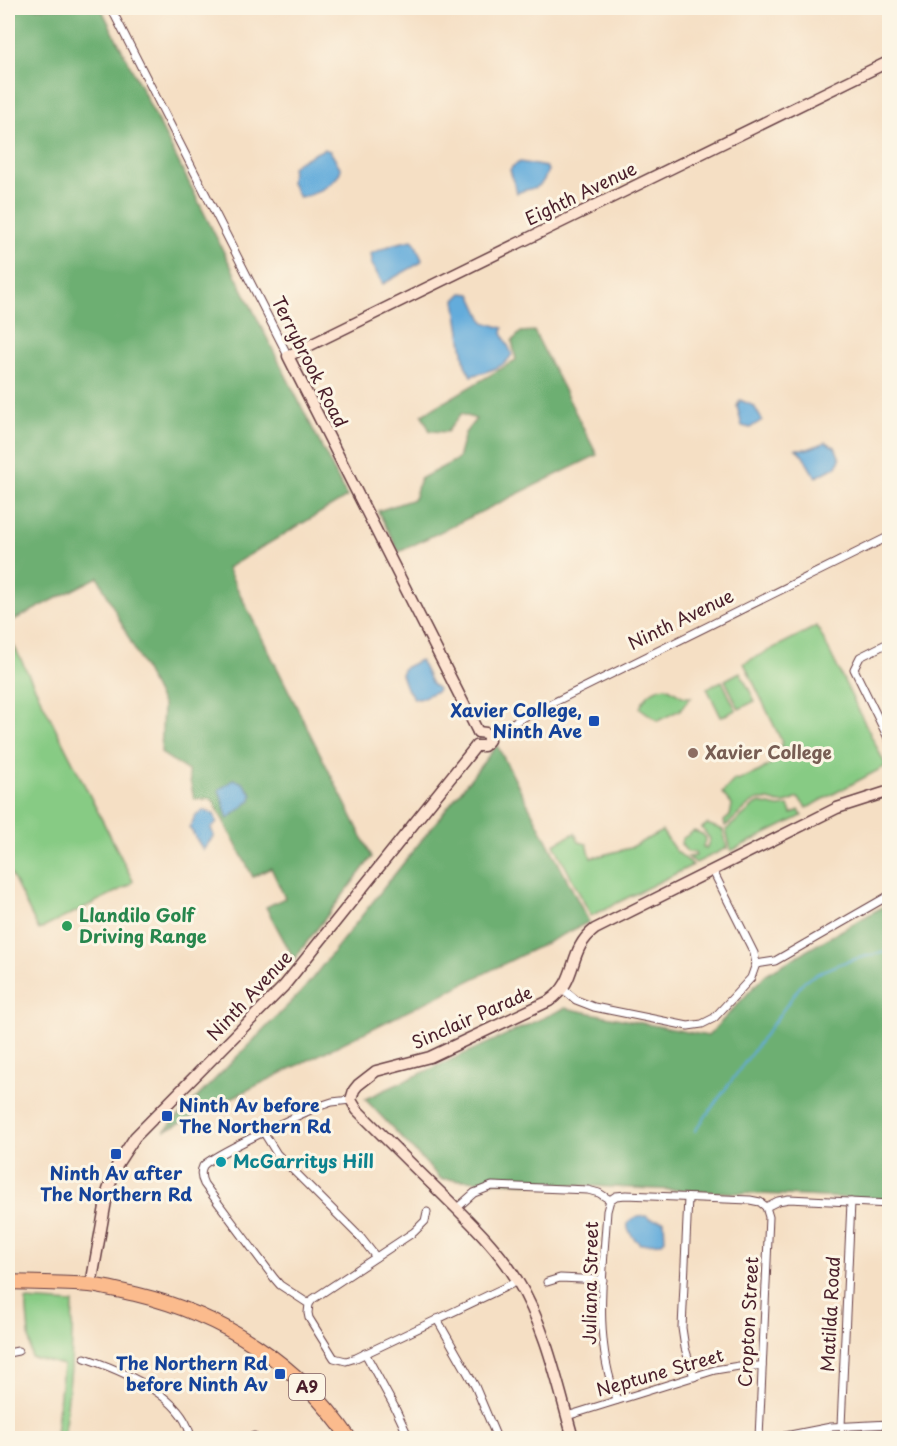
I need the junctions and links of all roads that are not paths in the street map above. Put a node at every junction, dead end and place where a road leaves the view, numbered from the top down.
1 (111, 8) edge
2 (890, 61) edge
3 (288, 356) junction
4 (890, 536) edge
5 (890, 642) edge
6 (483, 733) junction
7 (890, 742) edge
8 (890, 791) edge
9 (713, 871) junction
10 (890, 895) edge
11 (756, 964) junction
12 (563, 989) junction
13 (351, 1100) junction
14 (264, 1133) junction
15 (688, 1198) junction
16 (610, 1200) junction
17 (851, 1202) junction
18 (890, 1204) edge
19 (766, 1207) junction
20 (456, 1209) junction
21 (427, 1212) dead end
22 (376, 1257) junction
23 (603, 1280) junction
24 (518, 1281) junction
25 (8, 1282) edge
26 (547, 1282) dead end
27 (91, 1285) junction
28 (309, 1304) junction
29 (437, 1319) junction
30 (18, 1352) dead end
31 (8, 1353) edge
32 (365, 1353) junction
33 (84, 1358) dead end
34 (762, 1366) junction
35 (694, 1377) junction
36 (617, 1400) junction
37 (567, 1416) junction
38 (890, 1424) edge
39 (841, 1426) junction
40 (191, 1438) edge
41 (349, 1438) edge
42 (409, 1438) edge
43 (496, 1438) edge
44 (573, 1438) edge
45 (759, 1438) edge
46 (775, 1438) edge

1 - 3 street, Terrybrook Road
2 - 3 main road, Eighth Avenue
3 - 6 main road, Terrybrook Road
4 - 6 street, Ninth Avenue
5 - 7 street
6 - 27 main road, Ninth Avenue
8 - 9 main road
9 - 11 street
9 - 12 main road
10 - 11 street
11 - 12 street
12 - 13 main road, Sinclair Parade
13 - 14 street
13 - 20 main road
14 - 22 street
14 - 28 street
15 - 16 street
15 - 19 street
15 - 35 street
16 - 20 street
16 - 23 street, Juliana Street
17 - 18 street
17 - 19 street
17 - 39 street, Matilda Road
19 - 34 street, Cropton Street
20 - 24 main road
21 - 22 street
22 - 28 street
23 - 26 street
23 - 36 street, Juliana Street
24 - 29 street
24 - 37 main road
25 - 27 highway, A9
27 - 41 highway, A9
28 - 32 street
29 - 32 street
29 - 43 street
30 - 31 street
32 - 42 street
33 - 40 street
34 - 35 street, Neptune Street
34 - 45 street, Cropton Street
35 - 36 street, Neptune Street
36 - 37 street, Neptune Street
37 - 44 main road
38 - 39 street
39 - 46 street

